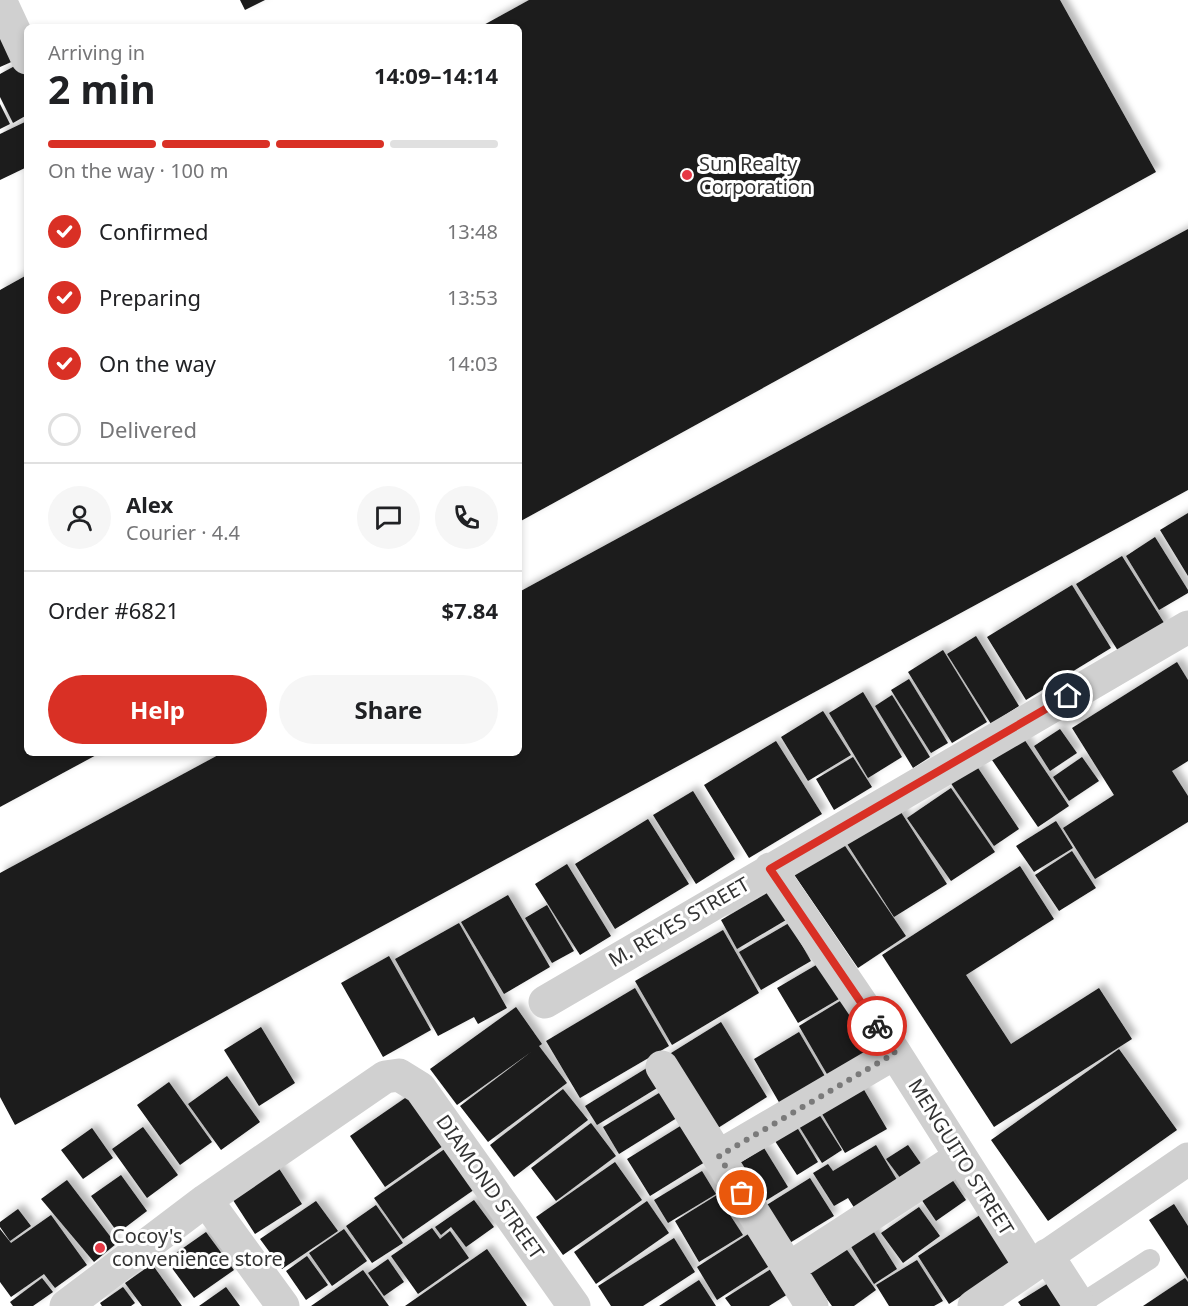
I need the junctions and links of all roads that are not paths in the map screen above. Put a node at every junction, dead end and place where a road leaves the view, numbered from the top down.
1 (0, 0) edge
2 (24, 52) edge
3 (1188, 627) edge
4 (770, 869) junction
5 (545, 1002) dead end
6 (895, 1053) junction
7 (662, 1067) dead end
8 (719, 1156) junction
9 (960, 1157) junction
10 (1188, 1159) edge
11 (206, 1200) junction
12 (1150, 1259) dead end
13 (1039, 1260) junction
14 (789, 1268) junction
15 (1080, 1305) edge
16 (66, 1306) edge
17 (283, 1306) edge
18 (574, 1306) edge
19 (812, 1306) edge
20 (974, 1306) edge

1 - 2 street
3 - 4 street, M. REYES STREET
4 - 5 street, M. REYES STREET
4 - 6 street, MENGUITO STREET
6 - 8 street
6 - 9 street, MENGUITO STREET
7 - 8 street
8 - 14 street
9 - 13 street, MENGUITO STREET
9 - 14 street
10 - 13 street
11 - 16 street
11 - 17 street
11 - 18 street, DIAMOND STREET
12 - 15 lane
13 - 15 street, MENGUITO STREET
13 - 20 street
14 - 19 street

